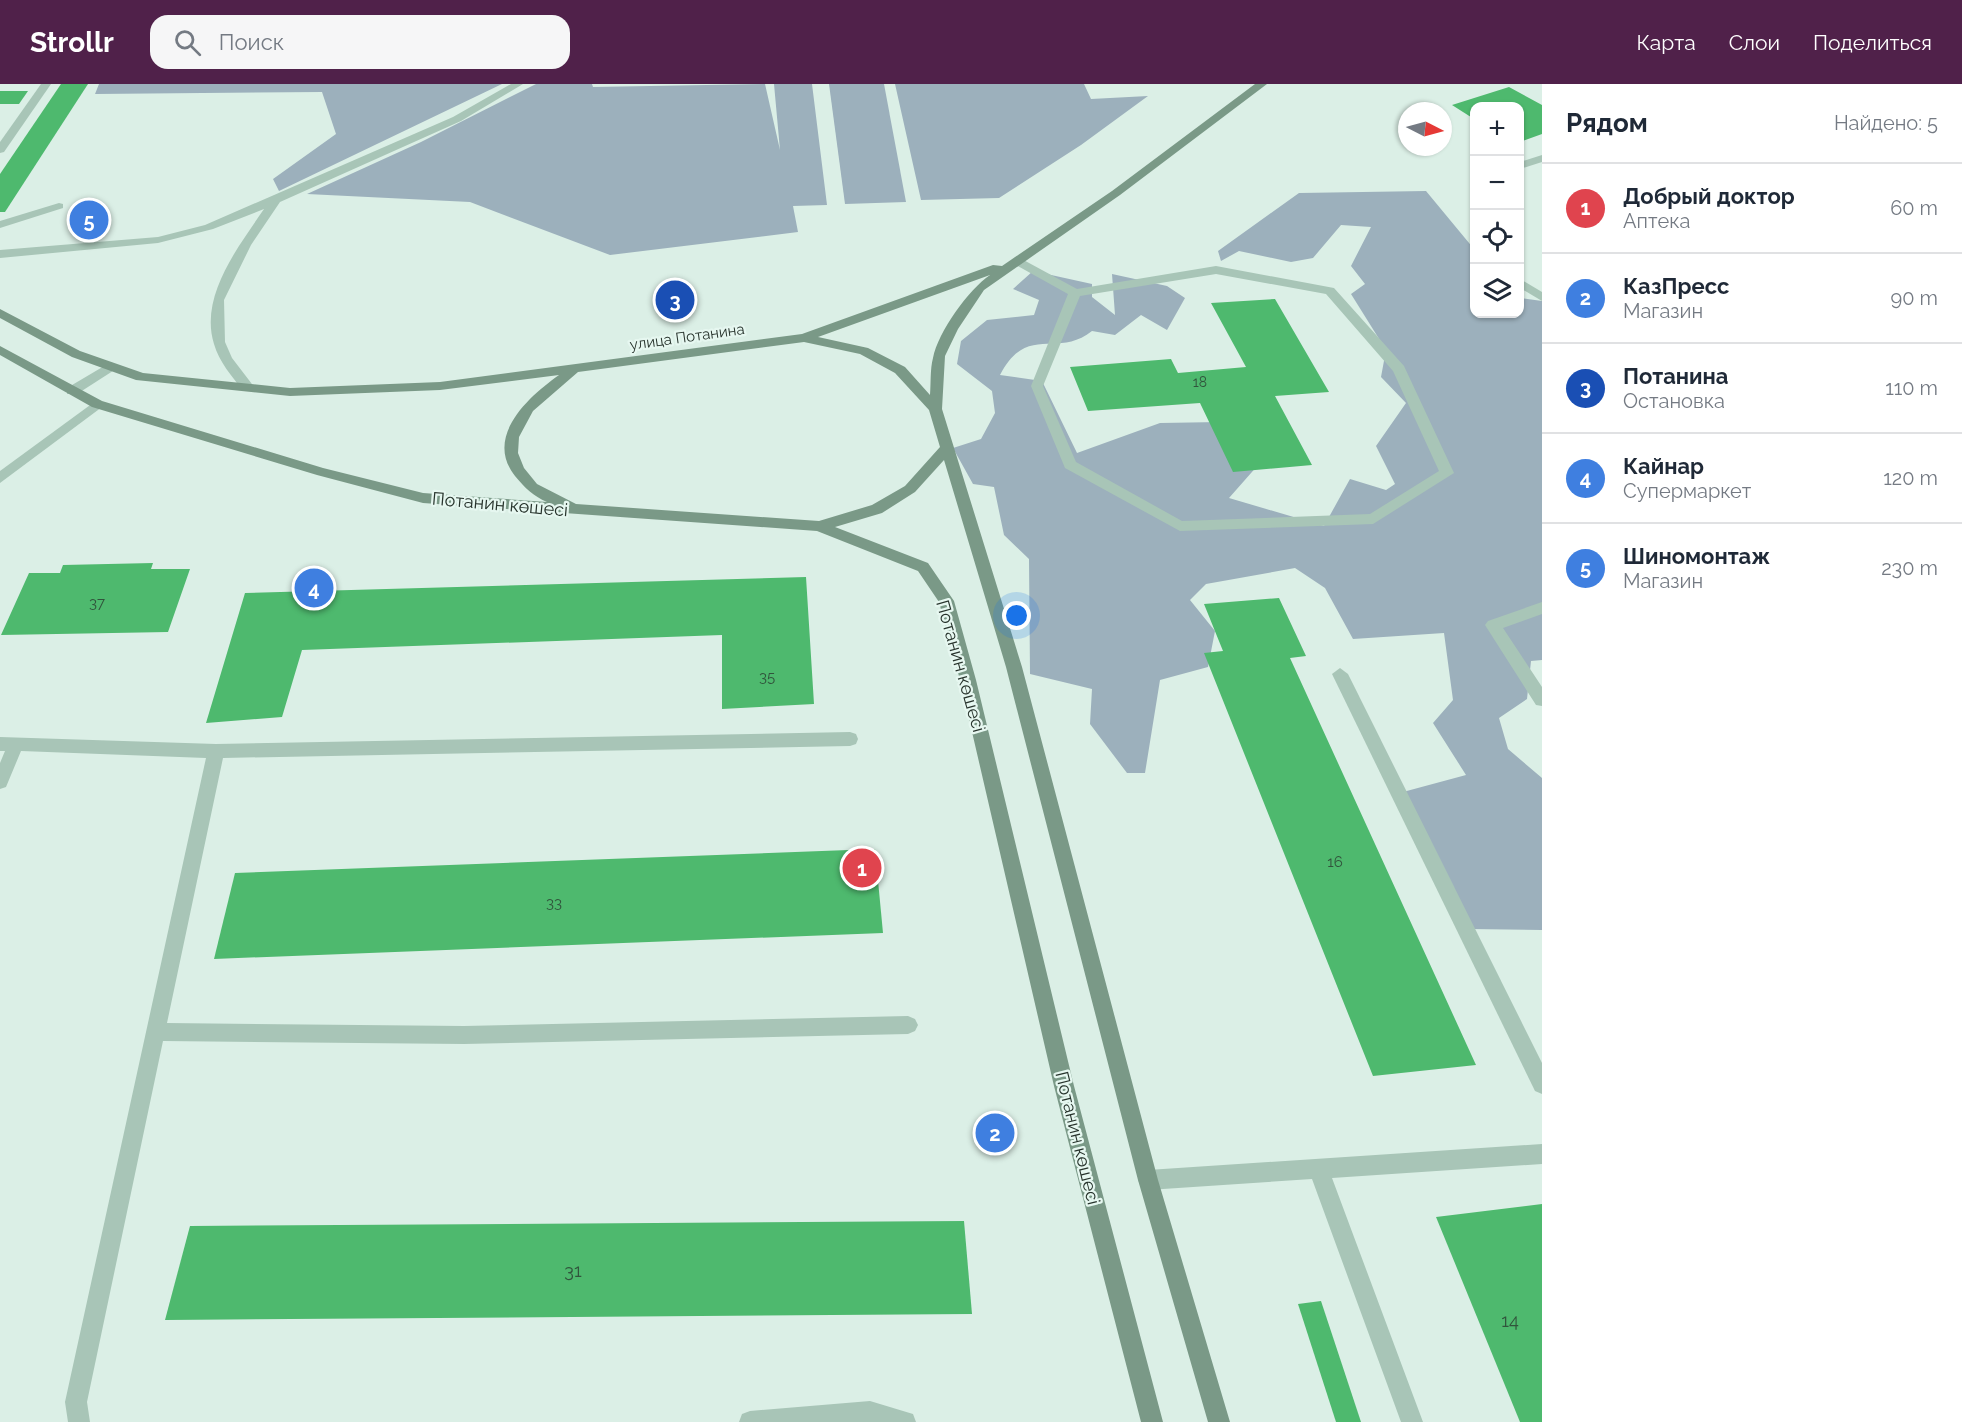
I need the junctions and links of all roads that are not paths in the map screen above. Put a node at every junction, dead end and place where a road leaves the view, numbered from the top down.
1 (46, 84) edge
2 (518, 84) edge
3 (1262, 84) edge
4 (0, 150) edge
5 (1542, 158) edge
6 (1524, 165) edge
7 (276, 200) junction
8 (59, 206) dead end
9 (0, 225) edge
10 (0, 254) edge
11 (1018, 261) junction
12 (1524, 286) edge
13 (1075, 293) junction
14 (1542, 297) edge
15 (0, 312) edge
16 (804, 338) junction
17 (0, 350) edge
18 (111, 366) junction
19 (575, 369) junction
20 (248, 388) junction
21 (72, 391) junction
22 (97, 404) junction
23 (935, 409) junction
24 (946, 448) junction
25 (0, 478) edge
26 (584, 511) junction
27 (819, 526) junction
28 (1542, 608) edge
29 (1340, 674) dead end
30 (1542, 700) edge
31 (850, 739) dead end
32 (8, 744) edge
33 (216, 751) junction
34 (0, 782) edge
35 (908, 1025) dead end
36 (156, 1032) junction
37 (1542, 1084) edge
38 (1542, 1154) edge
39 (1318, 1169) junction
40 (1148, 1180) junction
41 (79, 1422) edge
42 (750, 1422) edge
43 (904, 1422) edge
44 (1152, 1422) edge
45 (1219, 1422) edge
46 (1412, 1422) edge

1 - 4 street
2 - 7 street
3 - 11 main road
5 - 6 street
7 - 10 street
7 - 20 street
8 - 9 street
11 - 13 street
11 - 16 main road
11 - 23 main road
12 - 14 street
13 - 13 street
15 - 18 main road
16 - 19 main road, улица Потанина
16 - 23 main road
17 - 21 main road, Потанин көшесі
18 - 20 main road
18 - 21 street
19 - 20 main road
19 - 26 main road
21 - 22 main road, Потанин көшесі
22 - 25 street
22 - 26 main road, Потанин көшесі
23 - 24 main road
24 - 27 main road
24 - 40 main road
26 - 27 main road, Потанин көшесі
27 - 44 main road, Потанин көшесі
28 - 30 street
29 - 37 street
31 - 33 street
32 - 33 street
32 - 34 street
33 - 36 street
35 - 36 street
36 - 41 street
38 - 39 street
39 - 40 street
39 - 46 street
40 - 45 main road
42 - 43 street

